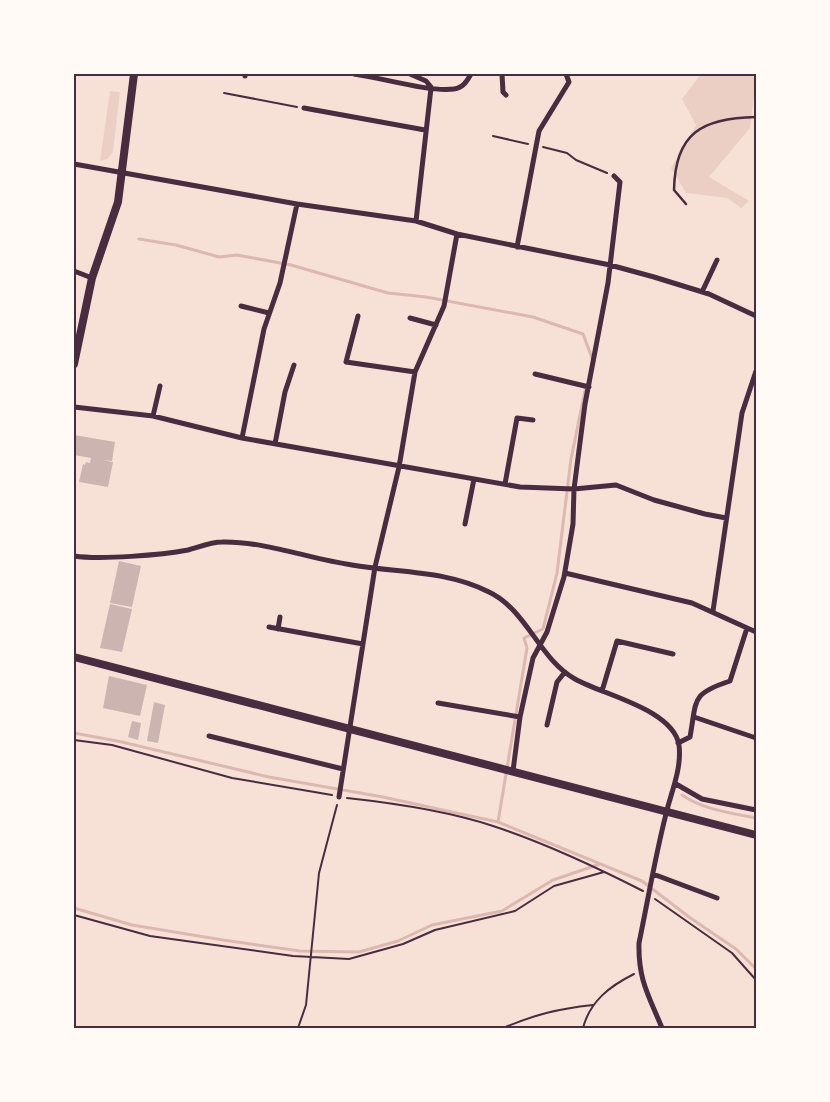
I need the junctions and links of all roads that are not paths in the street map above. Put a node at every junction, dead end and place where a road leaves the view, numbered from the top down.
1 (134, 74) edge
2 (354, 74) edge
3 (410, 74) edge
4 (470, 74) edge
5 (502, 74) edge
6 (566, 74) edge
7 (432, 88) junction
8 (506, 95) dead end
9 (304, 108) road end
10 (756, 116) edge
11 (425, 130) junction
12 (74, 164) edge
13 (123, 174) junction
14 (614, 176) road end
15 (297, 204) junction
16 (686, 204) dead end
17 (416, 221) junction
18 (457, 234) junction
19 (517, 247) junction
20 (717, 260) dead end
21 (610, 265) junction
22 (74, 271) edge
23 (92, 278) junction
24 (702, 292) junction
25 (242, 306) dead end
26 (269, 313) junction
27 (358, 316) dead end
28 (756, 316) edge
29 (410, 318) dead end
30 (436, 325) junction
31 (74, 364) edge
32 (294, 365) dead end
33 (756, 371) edge
34 (416, 372) junction
35 (535, 374) dead end
36 (160, 386) dead end
37 (589, 387) junction
38 (74, 407) edge
39 (153, 416) junction
40 (533, 420) dead end
41 (242, 438) junction
42 (275, 444) junction
43 (399, 467) junction
44 (474, 480) junction
45 (505, 484) junction
46 (574, 489) junction
47 (726, 518) junction
48 (465, 524) dead end
49 (74, 556) edge
50 (375, 567) junction
51 (565, 573) junction
52 (712, 611) junction
53 (280, 617) dead end
54 (269, 627) dead end
55 (278, 628) junction
56 (747, 628) junction
57 (756, 632) edge
58 (363, 644) junction
59 (541, 646) junction
60 (673, 654) dead end
61 (74, 657) edge
62 (566, 672) junction
63 (602, 691) junction
64 (438, 703) dead end
65 (520, 717) junction
66 (694, 717) junction
67 (547, 725) dead end
68 (349, 728) junction
69 (209, 736) dead end
70 (756, 738) edge
71 (678, 743) junction
72 (343, 769) junction
73 (513, 771) junction
74 (676, 784) junction
75 (339, 797) road end
76 (756, 810) edge
77 (666, 812) junction
78 (756, 835) edge
79 (653, 874) junction
80 (717, 898) dead end
81 (662, 1028) edge

1 - 13 main road
2 - 7 street
3 - 7 street
4 - 7 street
5 - 8 street
6 - 19 street
7 - 11 street
9 - 11 street
10 - 16 lane
11 - 17 street
12 - 13 street
13 - 15 street
13 - 23 main road
14 - 21 street
15 - 17 street
15 - 26 street
17 - 18 street
18 - 19 street
18 - 30 street
19 - 21 street
20 - 24 street
21 - 24 street
21 - 37 street
22 - 23 street
23 - 31 main road
24 - 28 street
25 - 26 street
26 - 41 street
27 - 34 street
29 - 30 street
30 - 34 street
32 - 42 street
33 - 47 street
34 - 43 street
35 - 37 street
36 - 39 street
37 - 46 street
38 - 39 street
39 - 41 street
40 - 45 street
41 - 42 street
42 - 43 street
43 - 44 street
43 - 50 street
44 - 45 street
44 - 48 street
45 - 46 street
46 - 47 street
46 - 51 street
47 - 52 street
49 - 50 street
50 - 58 street
50 - 59 street
51 - 52 street
51 - 59 street
52 - 56 street
53 - 55 street
54 - 55 street
55 - 58 street
56 - 57 street
56 - 66 street
58 - 68 street
59 - 62 street
59 - 65 street
60 - 63 street
61 - 68 main road
62 - 63 street
62 - 67 street
63 - 71 street
64 - 65 street
65 - 73 street
66 - 70 street
66 - 71 street
68 - 72 street
68 - 73 main road
69 - 72 street
71 - 74 street
72 - 75 street
73 - 77 main road
74 - 76 street
74 - 77 street
77 - 78 main road
77 - 79 street
79 - 80 street
79 - 81 street

